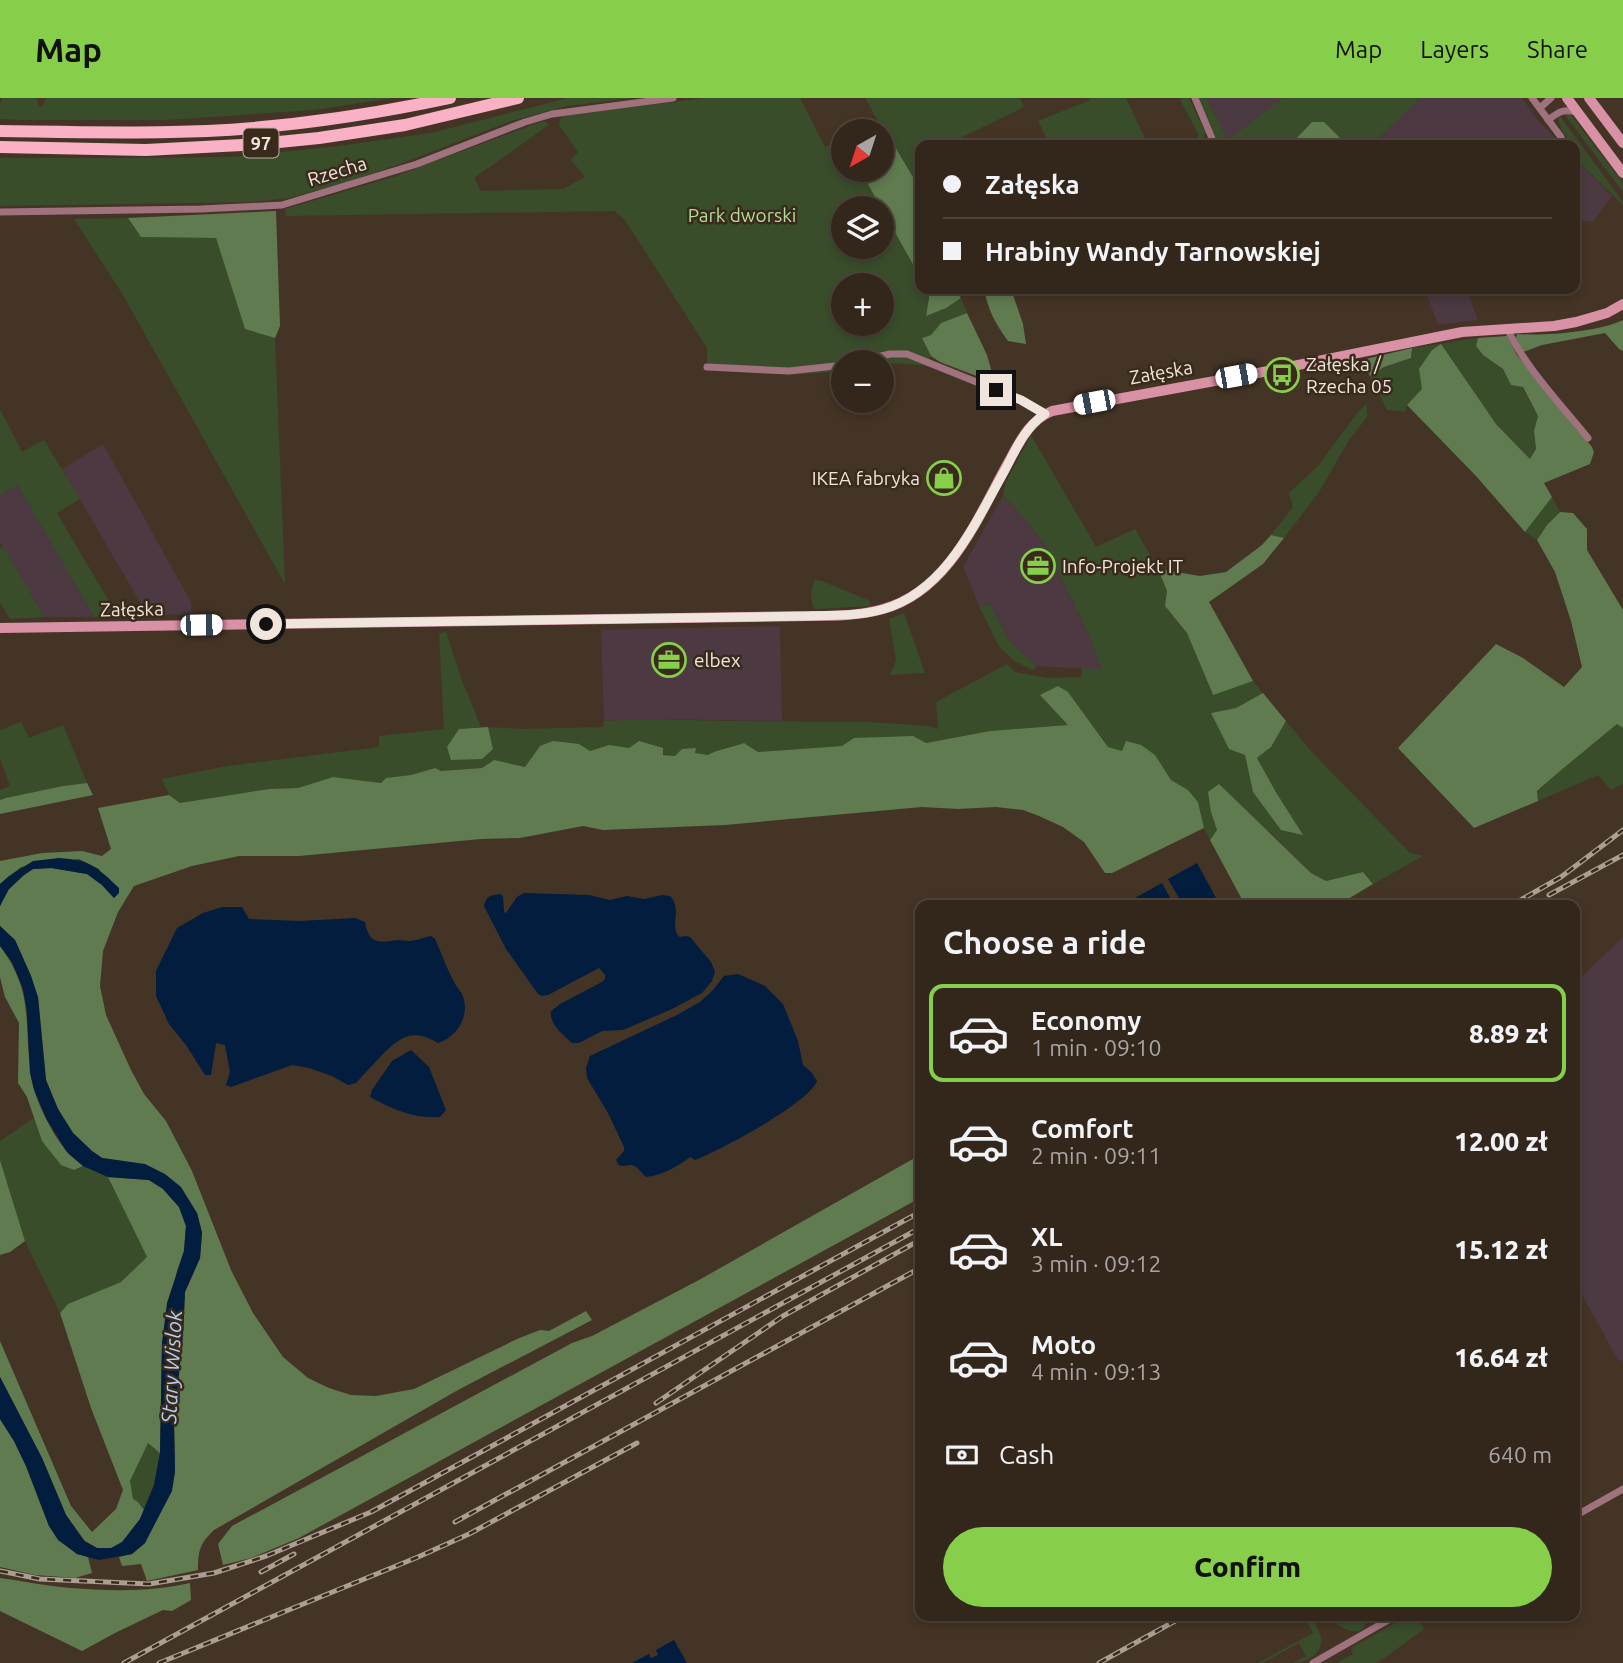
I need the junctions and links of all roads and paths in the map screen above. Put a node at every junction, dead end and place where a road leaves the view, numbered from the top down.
1 (450, 98) edge
2 (519, 98) edge
3 (673, 98) edge
4 (1195, 98) edge
5 (1532, 98) edge
6 (1551, 98) edge
7 (1567, 98) edge
8 (1589, 98) edge
9 (1540, 108) junction
10 (1577, 112) junction
11 (1548, 120) junction
12 (0, 131) edge
13 (1561, 138) dead end
14 (1213, 140) edge
15 (1623, 142) edge
16 (0, 147) edge
17 (1623, 173) edge
18 (0, 212) edge
19 (1623, 304) edge
20 (1507, 328) junction
21 (894, 354) edge
22 (831, 366) edge
23 (707, 367) dead end
24 (1045, 414) junction
25 (1588, 439) dead end
26 (0, 628) edge
27 (1623, 1489) edge
28 (1580, 1513) edge
29 (1386, 1621) edge
30 (1313, 1663) edge

1 - 12 main road, 97
2 - 16 main road, 97
3 - 18 street, Rzecha
4 - 14 street
5 - 9 street
6 - 9 street
7 - 10 street
8 - 15 street
9 - 11 street
10 - 11 street
10 - 17 street
11 - 13 street
19 - 20 street, Załęska
20 - 24 street, Załęska
20 - 25 street
21 - 24 street
22 - 23 street
24 - 26 street, Załęska
27 - 28 street
29 - 30 street

